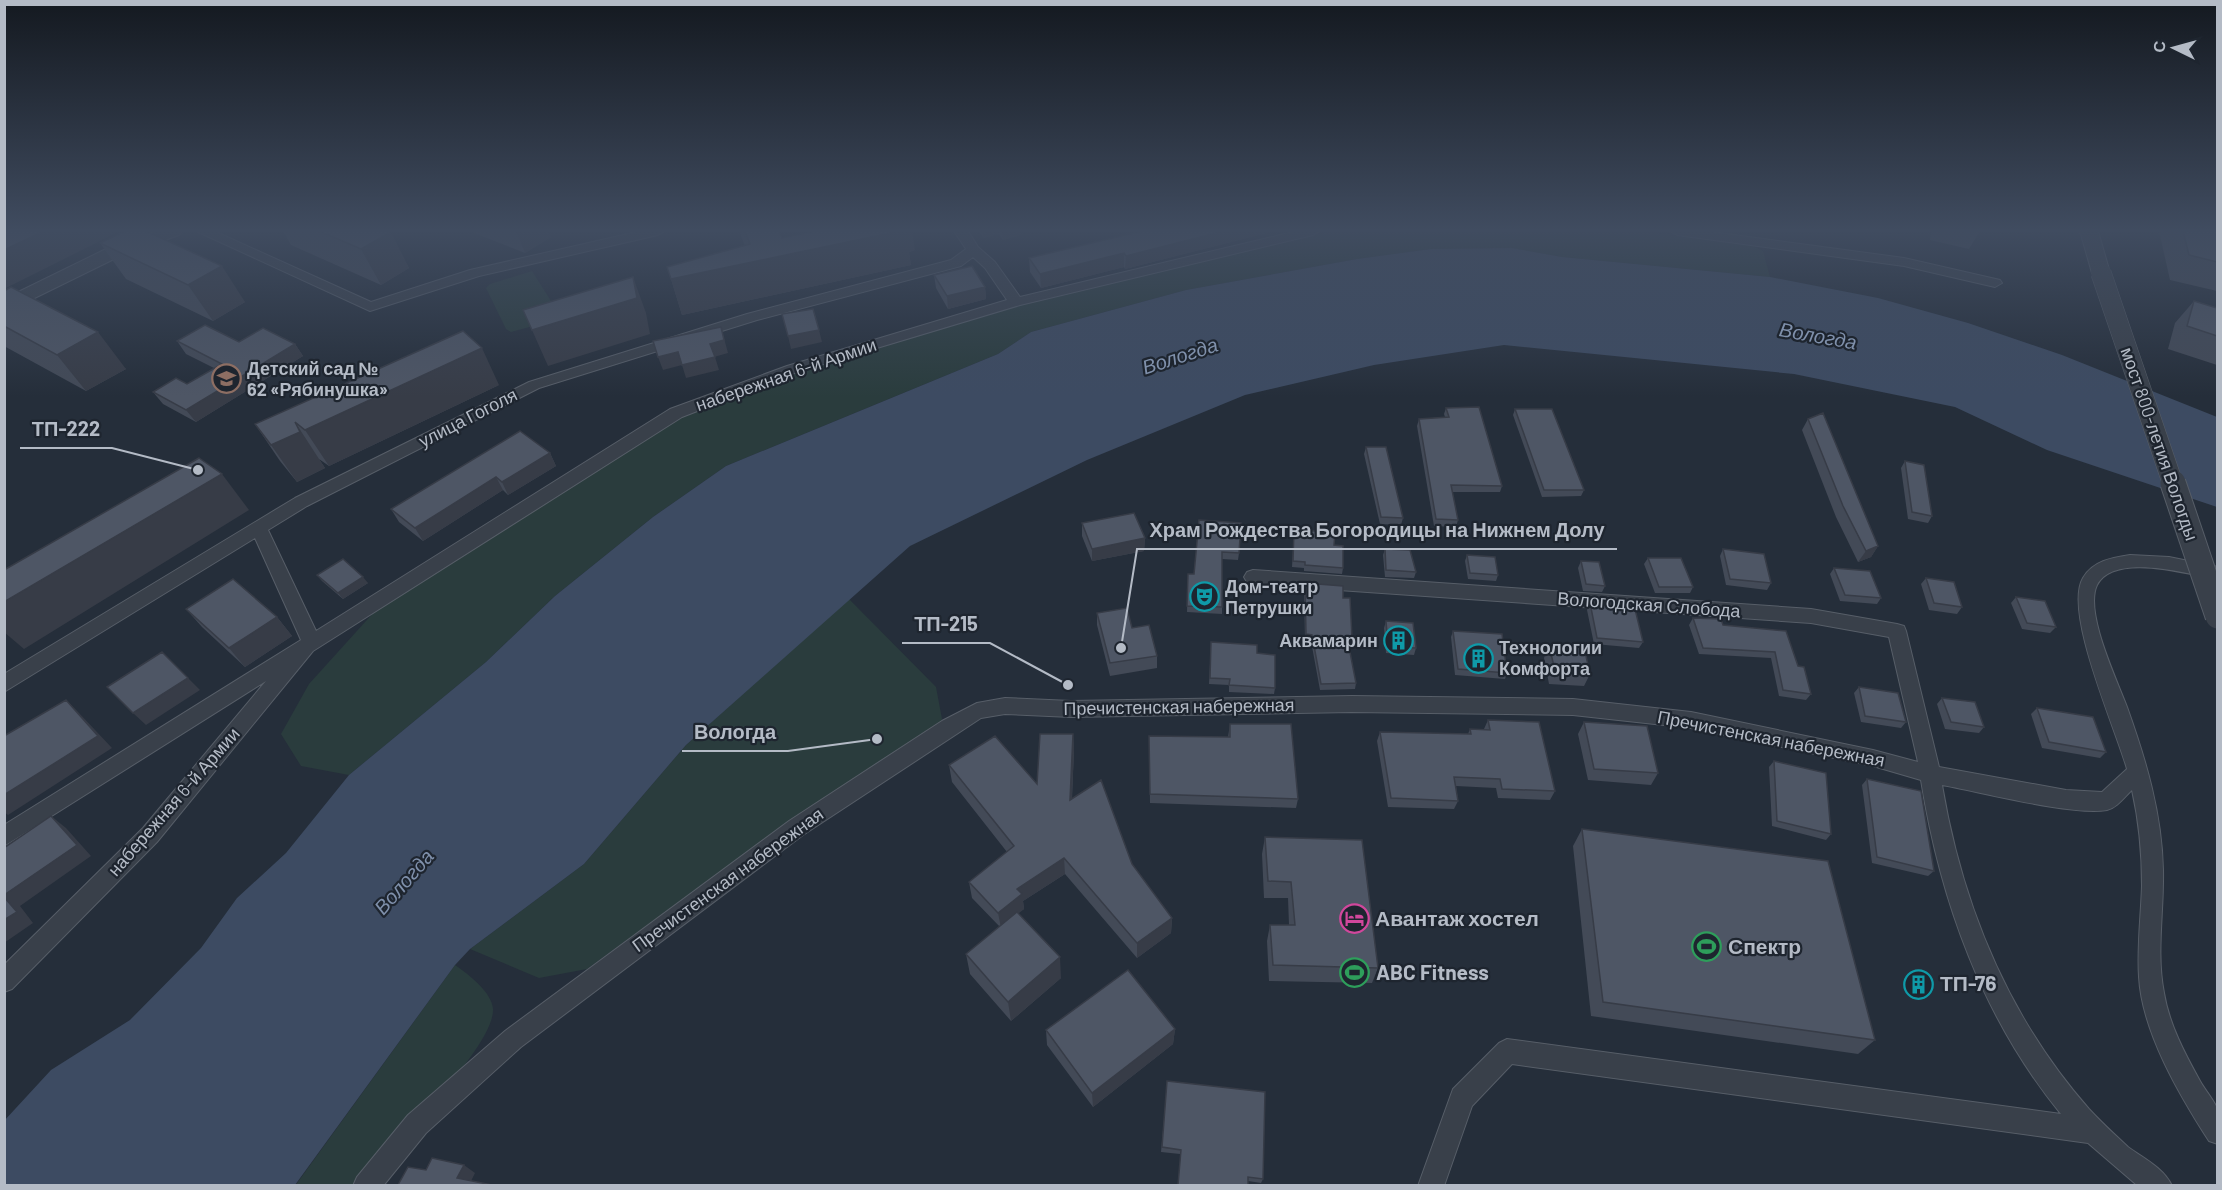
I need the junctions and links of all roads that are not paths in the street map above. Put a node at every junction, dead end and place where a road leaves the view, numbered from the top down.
1 (45, 287) edge
2 (325, 287) edge
3 (433, 287) edge
4 (868, 287) edge
5 (1005, 287) edge
6 (1081, 287) edge
7 (2106, 287) edge
8 (1016, 302) junction
9 (4, 307) edge
10 (258, 527) junction
11 (2217, 574) edge
12 (1253, 577) dead end
13 (2217, 616) edge
14 (311, 642) junction
15 (4, 684) edge
16 (2138, 771) junction
17 (1930, 774) junction
18 (4, 837) edge
19 (4, 981) edge
20 (2094, 1131) junction
21 (2217, 1132) edge
22 (366, 1185) edge
23 (1431, 1185) edge
24 (2159, 1185) edge

1 - 9 street
2 - 3 street
4 - 10 street, улица Гоголя
5 - 8 street
6 - 8 street, набережная 6-й Армии
7 - 13 street, мост 800-летия Вологды, bridge
8 - 14 street, набережная 6-й Армии
10 - 14 street
10 - 15 street, улица Гоголя
11 - 16 street
12 - 17 street, Вологодская Слобода
14 - 18 street, набережная 6-й Армии
14 - 19 street, набережная 6-й Армии
16 - 17 street, Пречистенская набережная
16 - 21 street
17 - 20 street
17 - 22 street, Пречистенская набережная
20 - 23 street
20 - 24 street

